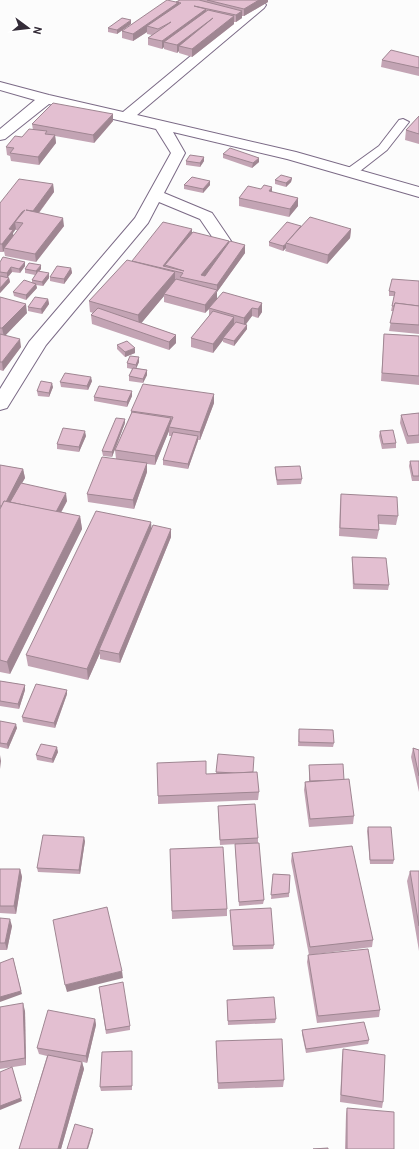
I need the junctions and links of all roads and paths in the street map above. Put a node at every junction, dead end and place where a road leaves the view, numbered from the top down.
1 (260, 5) edge
2 (0, 86) edge
3 (46, 99) junction
4 (126, 117) junction
5 (403, 122) dead end
6 (162, 126) junction
7 (0, 136) edge
8 (239, 143) junction
9 (190, 151) junction
10 (351, 172) junction
11 (419, 192) edge
12 (156, 195) junction
13 (223, 241) edge
14 (0, 404) edge

1 - 4 street
2 - 3 street
3 - 4 street
3 - 7 street
4 - 6 street
5 - 10 lane
6 - 8 street
6 - 9 street
8 - 9 street
8 - 10 street
9 - 12 street
10 - 11 street
12 - 13 street
12 - 14 street

